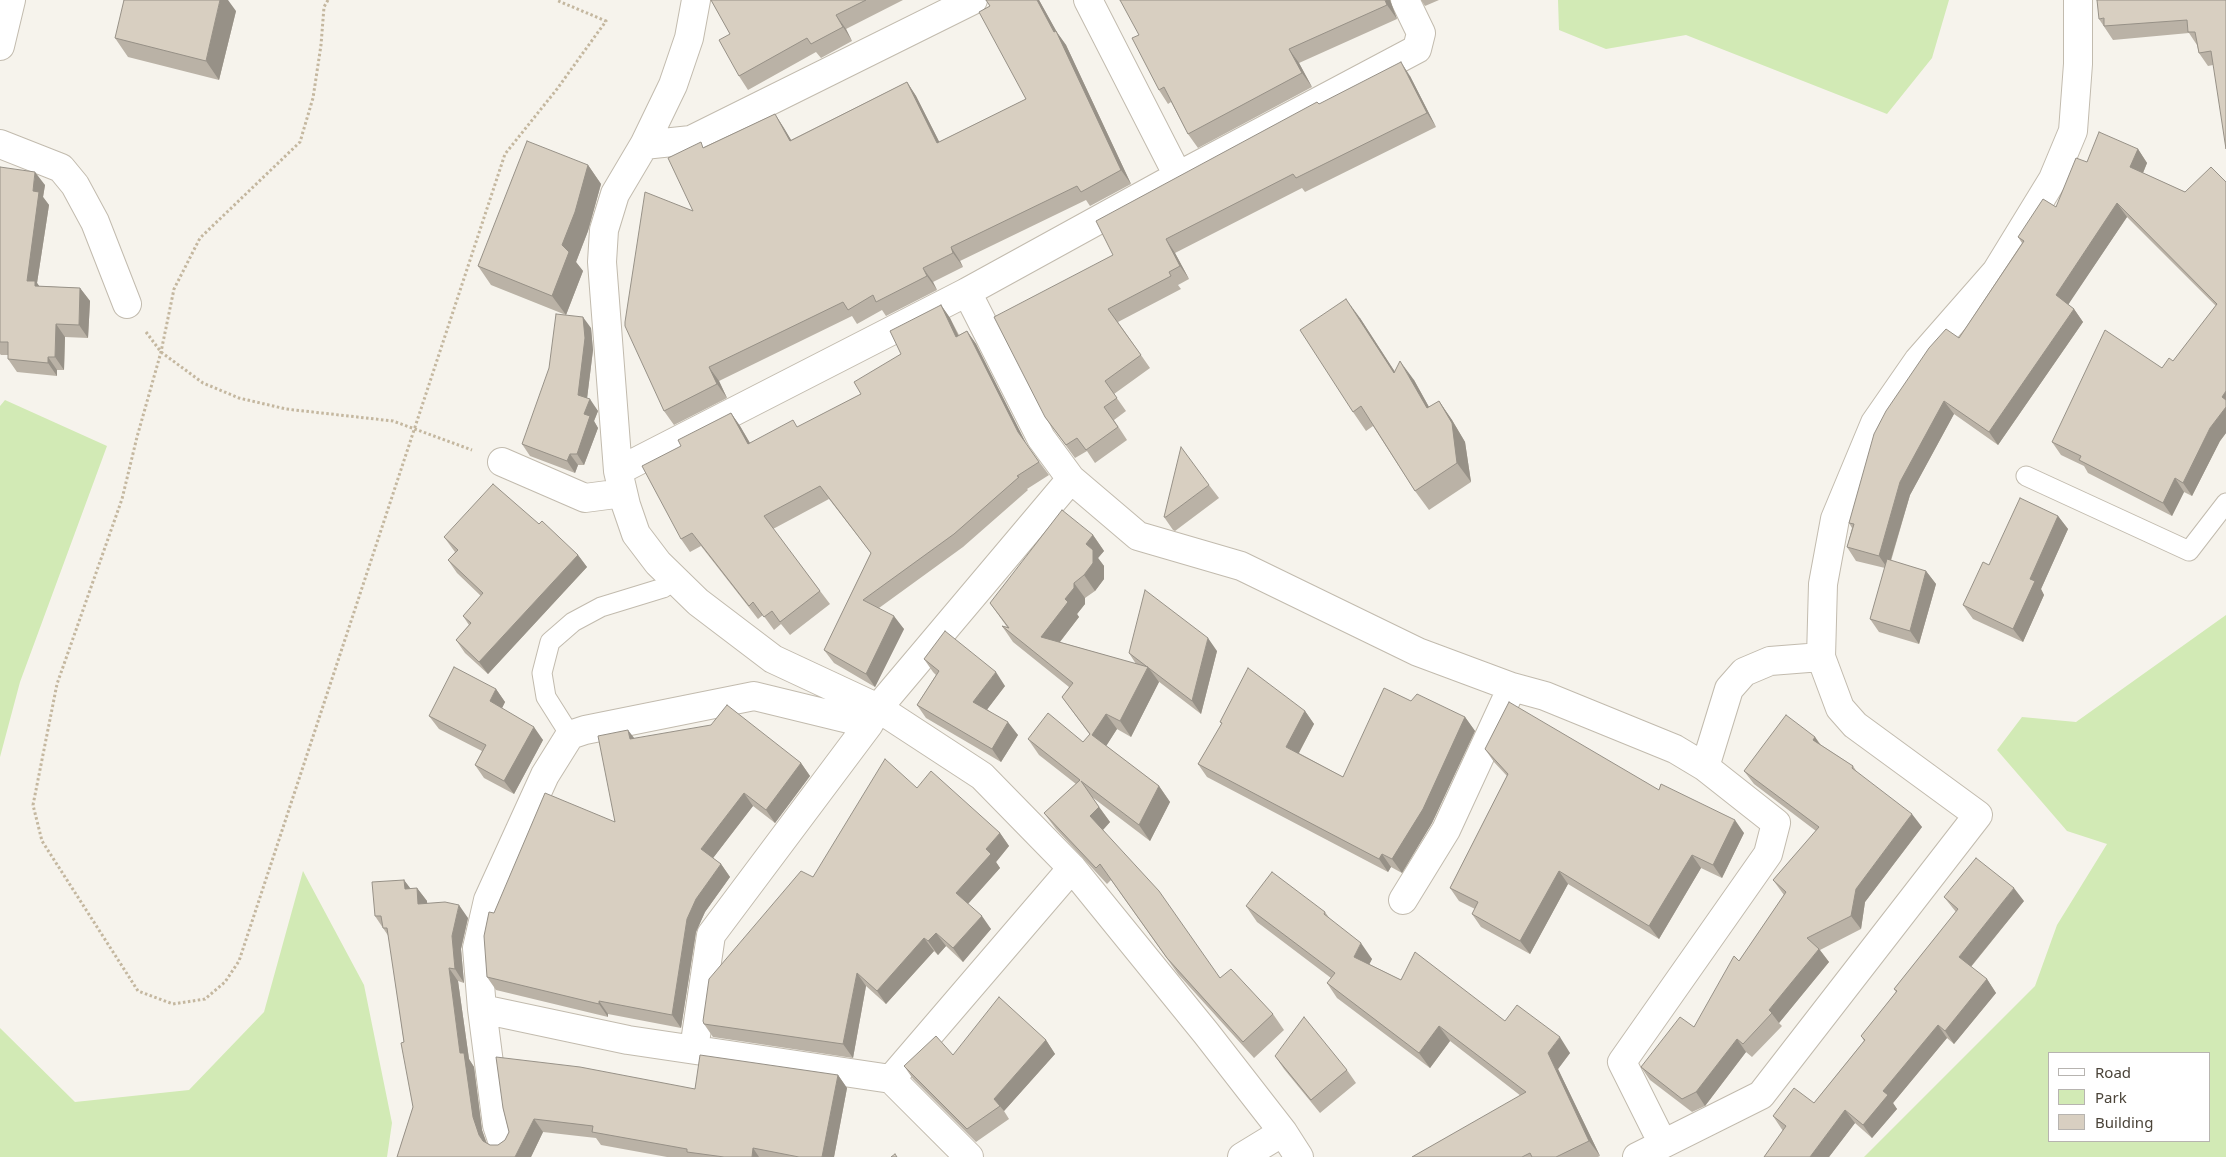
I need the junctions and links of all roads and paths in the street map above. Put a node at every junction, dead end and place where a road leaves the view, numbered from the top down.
1 (11, 0) edge
2 (328, 0) edge
3 (556, 0) edge
4 (696, 0) edge
5 (973, 0) edge
6 (1088, 0) edge
7 (1405, 0) edge
8 (2078, 0) edge
9 (0, 46) edge
10 (0, 144) edge
11 (644, 145) junction
12 (1178, 176) junction
13 (967, 292) junction
14 (127, 304) joint
15 (161, 352) junction
16 (415, 429) junction
17 (502, 462) joint
18 (2026, 476) dead end
19 (1070, 479) junction
20 (621, 482) junction
21 (2226, 503) edge
22 (675, 580) junction
23 (1821, 657) junction
24 (1512, 687) junction
25 (873, 716) junction
26 (570, 735) junction
27 (1705, 767) junction
28 (1072, 868) junction
29 (1404, 900) dead end
30 (482, 1009) junction
31 (694, 1048) junction
32 (891, 1079) junction
33 (1282, 1132) junction
34 (503, 1143) edge
35 (1663, 1144) junction
36 (969, 1157) edge
37 (1242, 1157) edge
38 (1299, 1157) edge
39 (1637, 1157) edge

1 - 9 street
2 - 15 path
3 - 16 path
4 - 11 street
5 - 11 street
6 - 12 street
7 - 12 street
8 - 23 street
10 - 14 street
11 - 20 street
12 - 13 street
13 - 19 street
13 - 20 street
14 - 15 path
15 - 16 path
15 - 16 path
16 - 17 path
17 - 20 street
18 - 21 lane
19 - 24 street
19 - 25 street
20 - 22 street
22 - 25 street
22 - 26 lane
23 - 27 street
23 - 35 street
24 - 27 street
24 - 29 street
25 - 26 street
25 - 28 street
25 - 31 street
26 - 30 street
27 - 35 street
28 - 32 street
28 - 33 street
30 - 31 street
30 - 34 street
31 - 32 street
32 - 36 street
33 - 37 street
33 - 38 street
35 - 39 street

